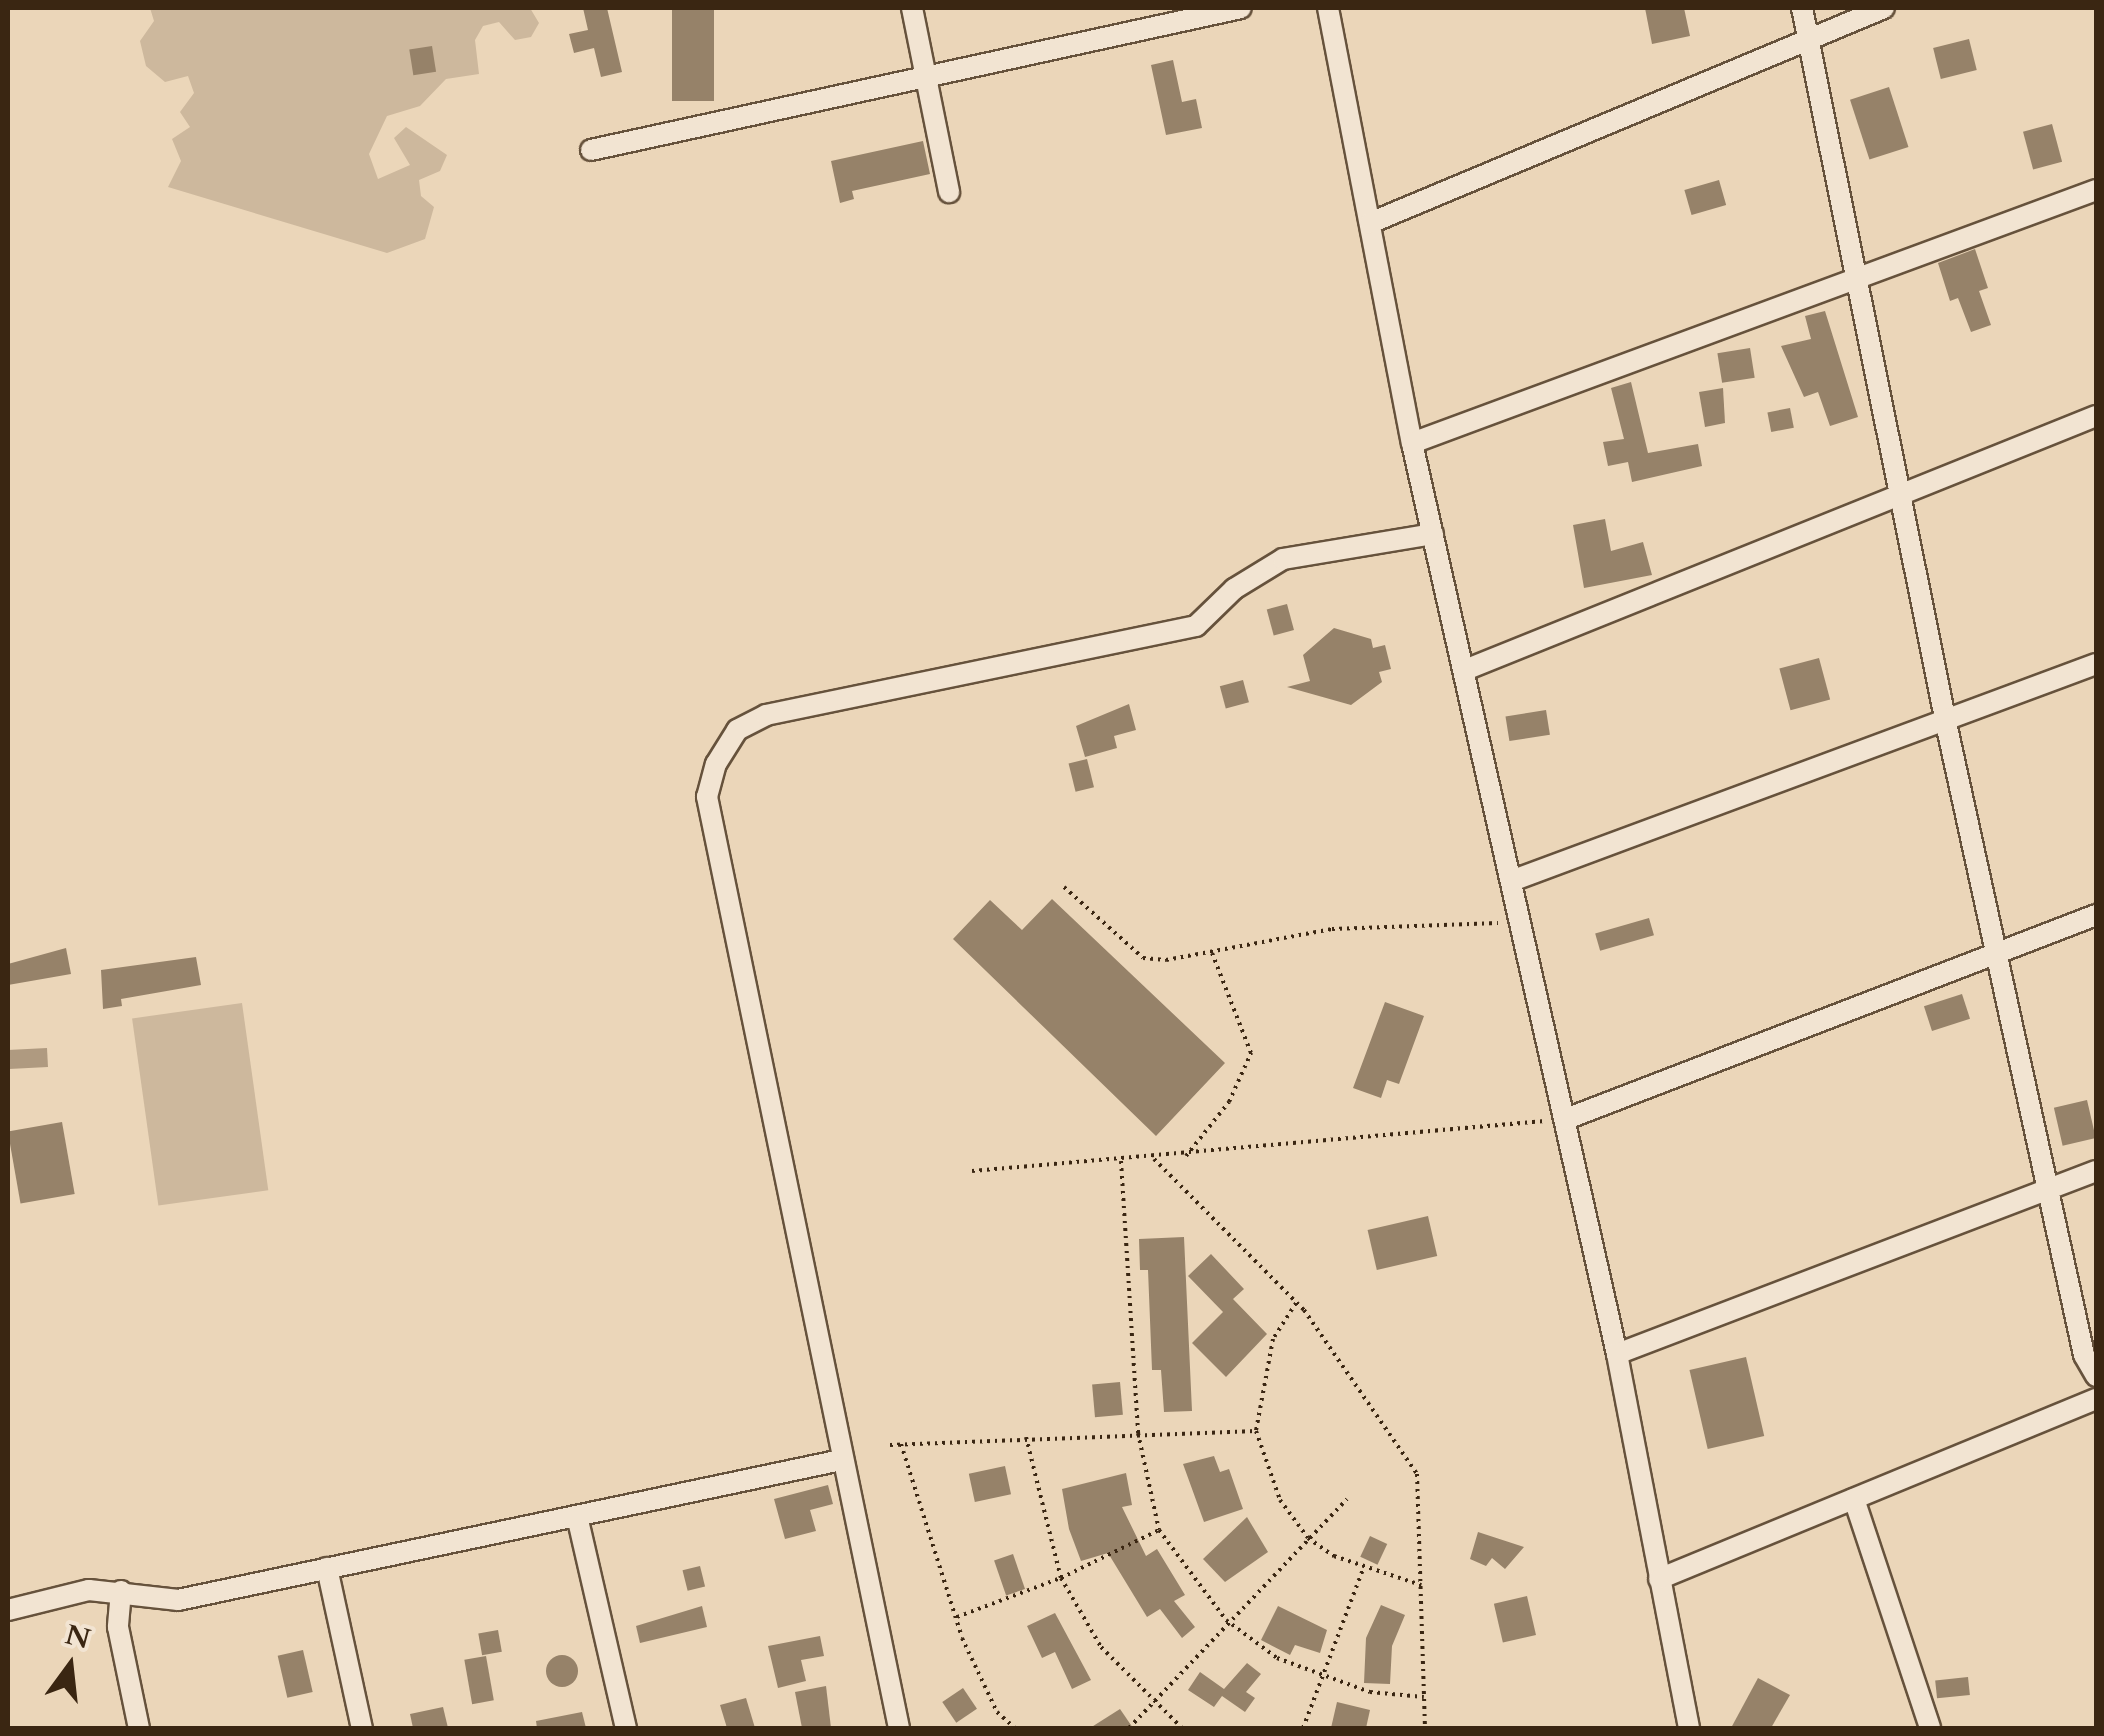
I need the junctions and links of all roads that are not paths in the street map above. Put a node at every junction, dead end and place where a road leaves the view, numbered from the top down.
1 (912, 8) edge
2 (1242, 8) edge
3 (1328, 8) edge
4 (1802, 8) edge
5 (1884, 8) edge
6 (1808, 35) junction
7 (926, 77) junction
8 (591, 150) dead end
9 (2096, 190) edge
10 (949, 192) dead end
11 (1370, 223) junction
12 (1859, 282) junction
13 (2096, 416) edge
14 (1412, 443) junction
15 (1901, 494) junction
16 (1434, 534) junction
17 (2096, 664) edge
18 (1465, 670) junction
19 (1946, 723) junction
20 (1514, 880) junction
21 (2096, 914) edge
22 (2000, 952) junction
23 (1566, 1119) junction
24 (2096, 1172) edge
25 (2050, 1191) junction
26 (1617, 1354) junction
27 (2096, 1376) edge
28 (2096, 1399) edge
29 (842, 1460) junction
30 (1854, 1499) junction
31 (577, 1516) junction
32 (327, 1568) junction
33 (1659, 1579) junction
34 (122, 1591) junction
35 (8, 1610) edge
36 (139, 1728) edge
37 (362, 1728) edge
38 (626, 1728) edge
39 (899, 1728) edge
40 (1689, 1728) edge
41 (1930, 1728) edge

1 - 7 street
2 - 7 street
3 - 11 street
4 - 6 street
5 - 6 street
6 - 11 street
6 - 12 street
7 - 8 street
7 - 10 street
9 - 12 street
11 - 14 street
12 - 14 street
12 - 15 street
13 - 15 street
14 - 16 street
15 - 18 street
15 - 19 street
16 - 18 street
16 - 29 street
17 - 19 street
18 - 20 street
19 - 20 street
19 - 22 street
20 - 23 street
21 - 22 street
22 - 23 street
22 - 25 street
23 - 26 street
24 - 25 street
25 - 26 street
25 - 27 street
26 - 33 street
28 - 30 street
29 - 31 street
29 - 39 street
30 - 33 street
30 - 41 street
31 - 32 street
31 - 38 street
32 - 34 street
32 - 37 street
33 - 40 street
34 - 35 street
34 - 36 street

